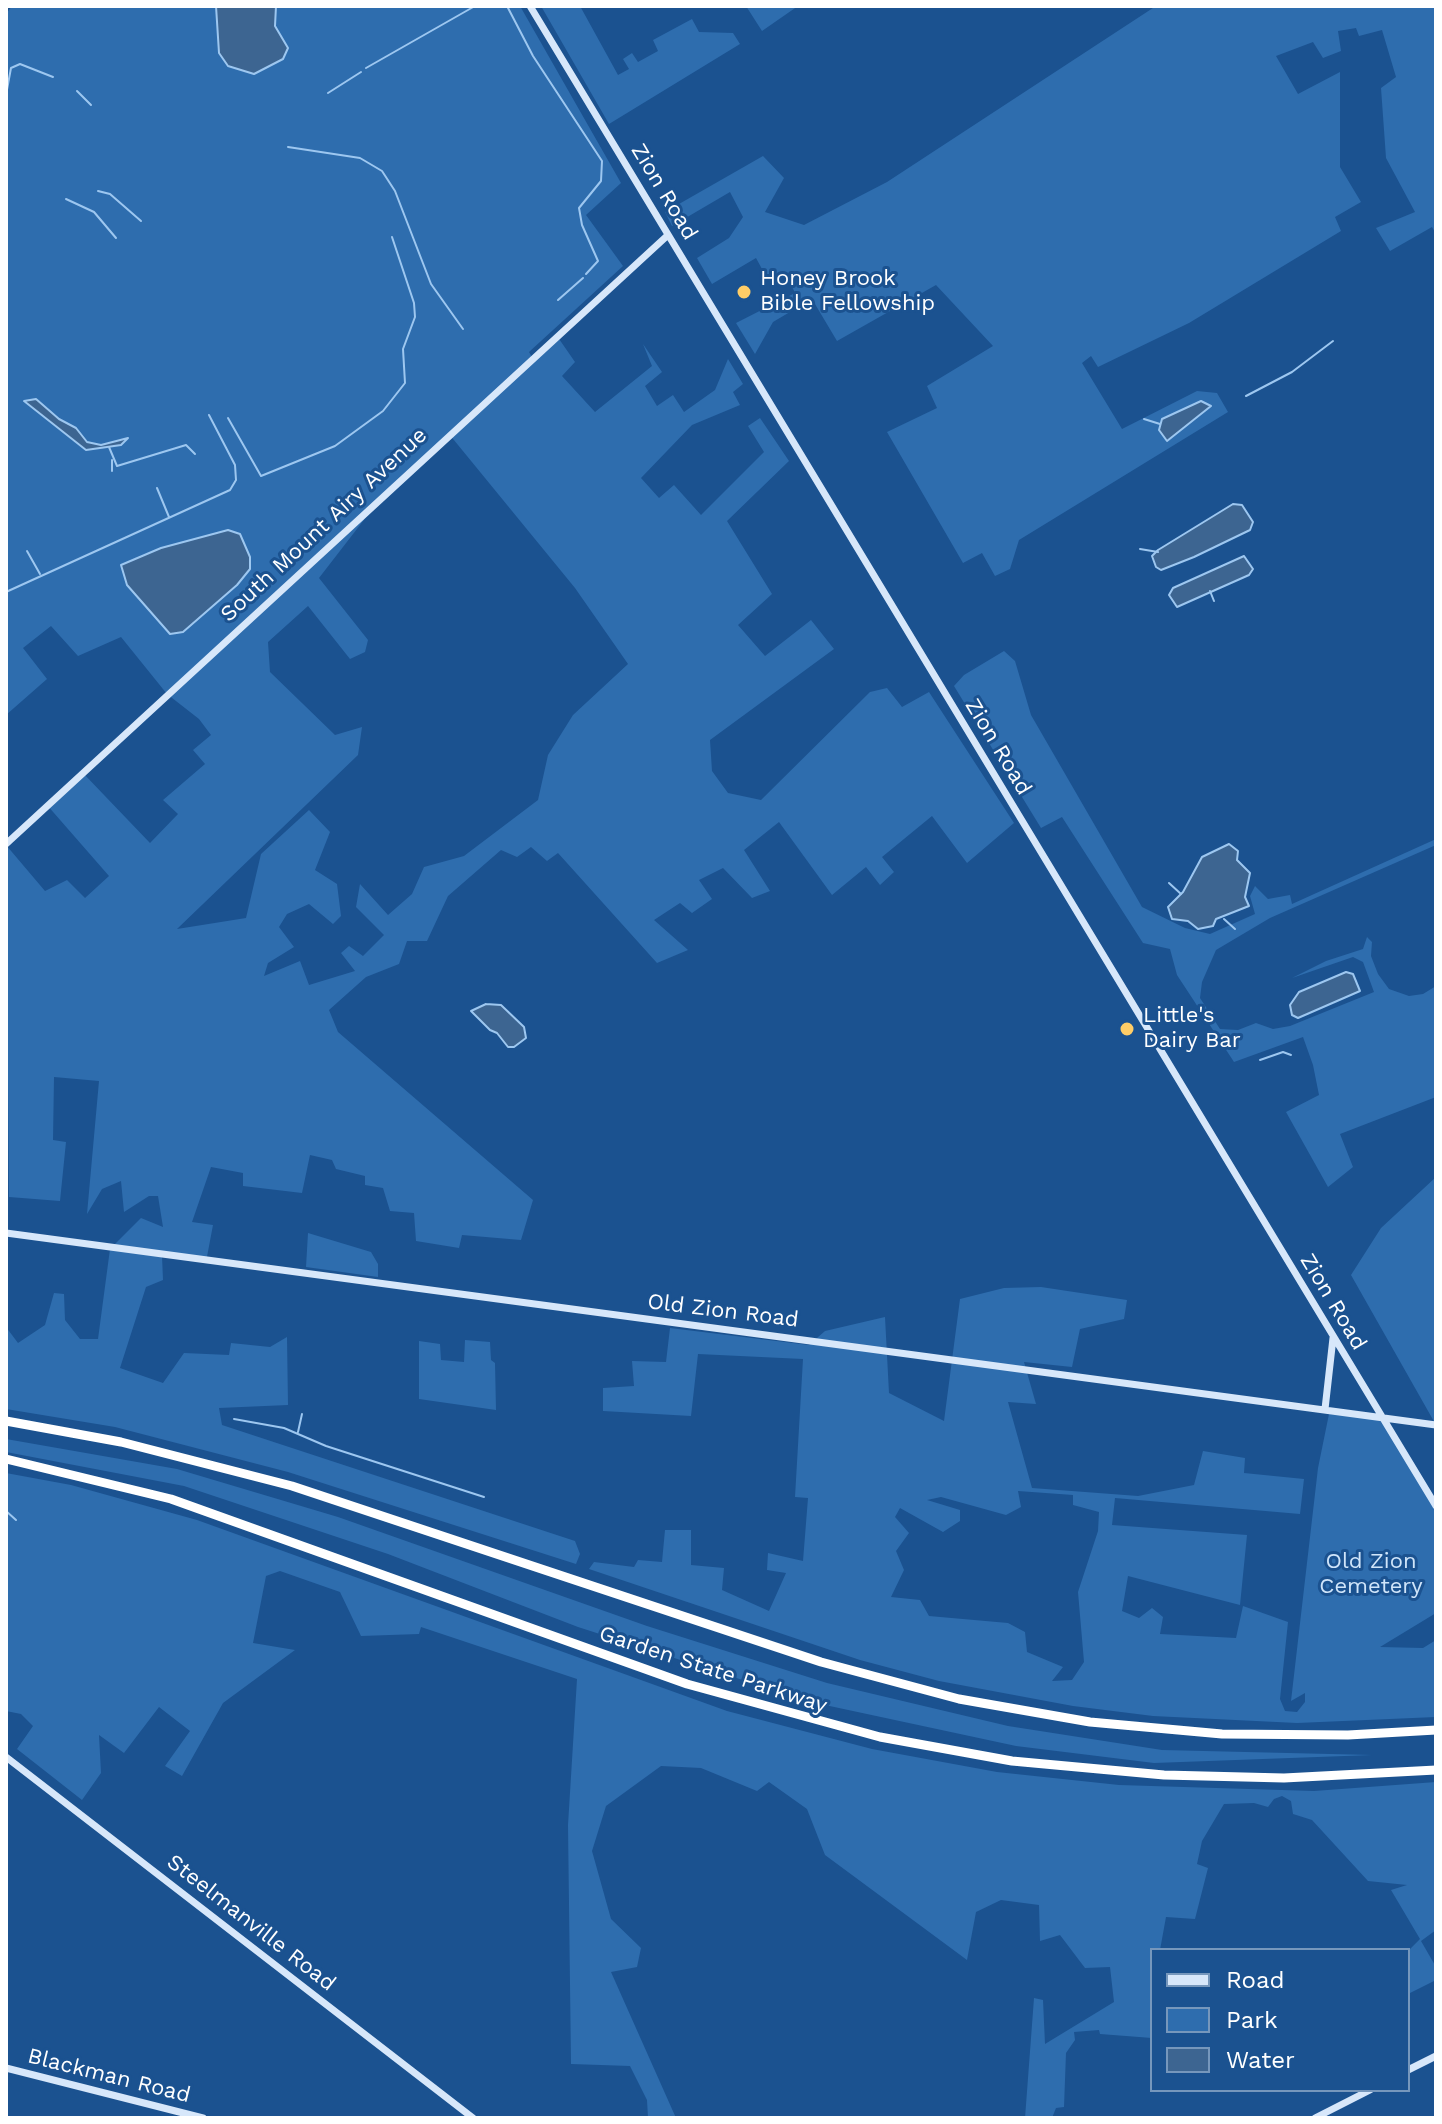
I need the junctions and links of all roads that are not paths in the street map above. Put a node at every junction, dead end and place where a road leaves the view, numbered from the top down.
1 (530, 6) edge
2 (668, 235) junction
3 (6, 844) edge
4 (6, 1233) edge
5 (1333, 1335) junction
6 (1325, 1409) junction
7 (1382, 1417) junction
8 (6, 1421) edge
9 (1436, 1425) edge
10 (6, 1459) edge
11 (1436, 1506) edge
12 (1436, 1730) edge
13 (6, 1757) edge
14 (1436, 1770) edge
15 (1436, 2056) edge
16 (6, 2068) edge
17 (1410, 2069) edge
18 (1366, 2092) edge
19 (203, 2118) edge
20 (473, 2118) edge
21 (1315, 2118) edge

1 - 2 street, Zion Road
2 - 3 street, South Mount Airy Avenue
2 - 5 street, Zion Road
4 - 6 street, Old Zion Road
5 - 6 street
5 - 7 street, Zion Road
6 - 7 street, Old Zion Road
7 - 9 street, Old Zion Road
7 - 11 street, Zion Road
8 - 12 highway, Garden State Parkway
10 - 14 highway, Garden State Parkway
13 - 20 street, Steelmanville Road
15 - 17 street
16 - 19 street, Blackman Road
18 - 21 street

